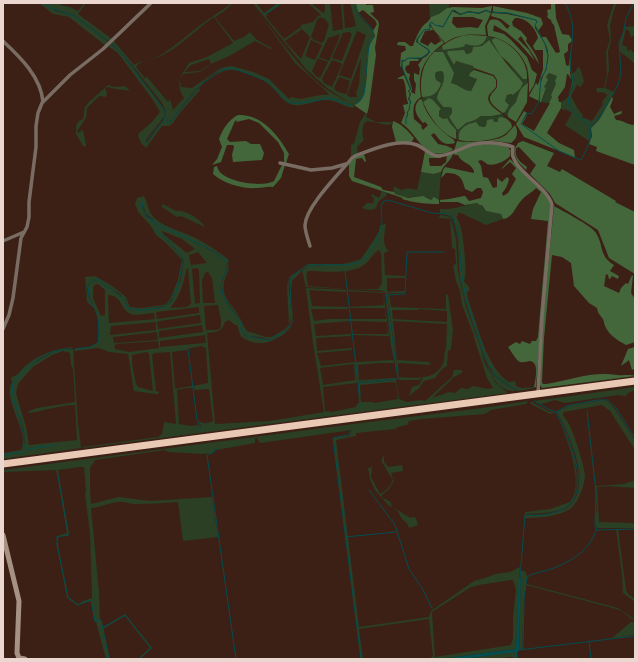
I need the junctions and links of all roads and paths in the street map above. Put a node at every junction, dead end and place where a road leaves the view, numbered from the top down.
1 (151, 3) edge
2 (3, 41) edge
3 (43, 102) junction
4 (280, 163) dead end
5 (346, 164) junction
6 (24, 232) junction
7 (3, 241) edge
8 (310, 246) dead end
9 (3, 330) edge
10 (635, 381) edge
11 (538, 394) junction
12 (3, 464) edge
13 (3, 535) edge
14 (21, 659) edge

1 - 3 street
2 - 3 street
3 - 6 street
4 - 5 street
5 - 8 street
5 - 11 street
6 - 7 street
6 - 9 street
10 - 11 highway
11 - 12 highway
13 - 14 street

